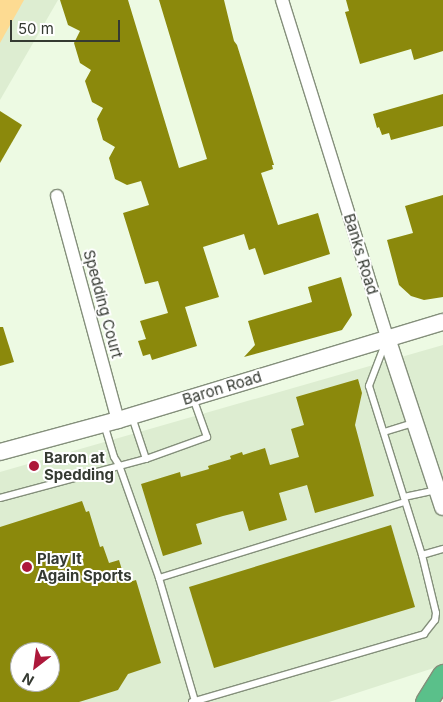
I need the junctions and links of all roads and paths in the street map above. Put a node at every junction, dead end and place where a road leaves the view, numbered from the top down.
1 (282, 0) edge
2 (57, 196) dead end
3 (443, 322) edge
4 (387, 338) junction
5 (193, 397) junction
6 (118, 420) junction
7 (415, 423) junction
8 (384, 432) junction
9 (0, 452) edge
10 (146, 459) junction
11 (119, 466) junction
12 (437, 489) junction
13 (0, 498) edge
14 (405, 500) junction
15 (443, 506) edge
16 (443, 549) edge
17 (422, 555) junction
18 (159, 578) junction
19 (443, 675) edge
20 (193, 702) edge
21 (426, 702) edge

1 - 4 street, Banks Road
2 - 6 street, Spedding Court
3 - 4 street, Baron Road
4 - 5 street, Baron Road
4 - 7 street, Banks Road
4 - 8 lane
5 - 6 street, Baron Road
5 - 10 lane
6 - 9 street, Baron Road
6 - 10 lane
6 - 11 lane
7 - 8 lane
7 - 12 street, Banks Road
8 - 14 lane
10 - 11 lane
11 - 13 lane
11 - 18 lane
12 - 14 lane
12 - 15 street, Banks Road
14 - 17 lane
14 - 18 lane
16 - 17 lane
17 - 20 lane
18 - 20 lane
19 - 21 highway

